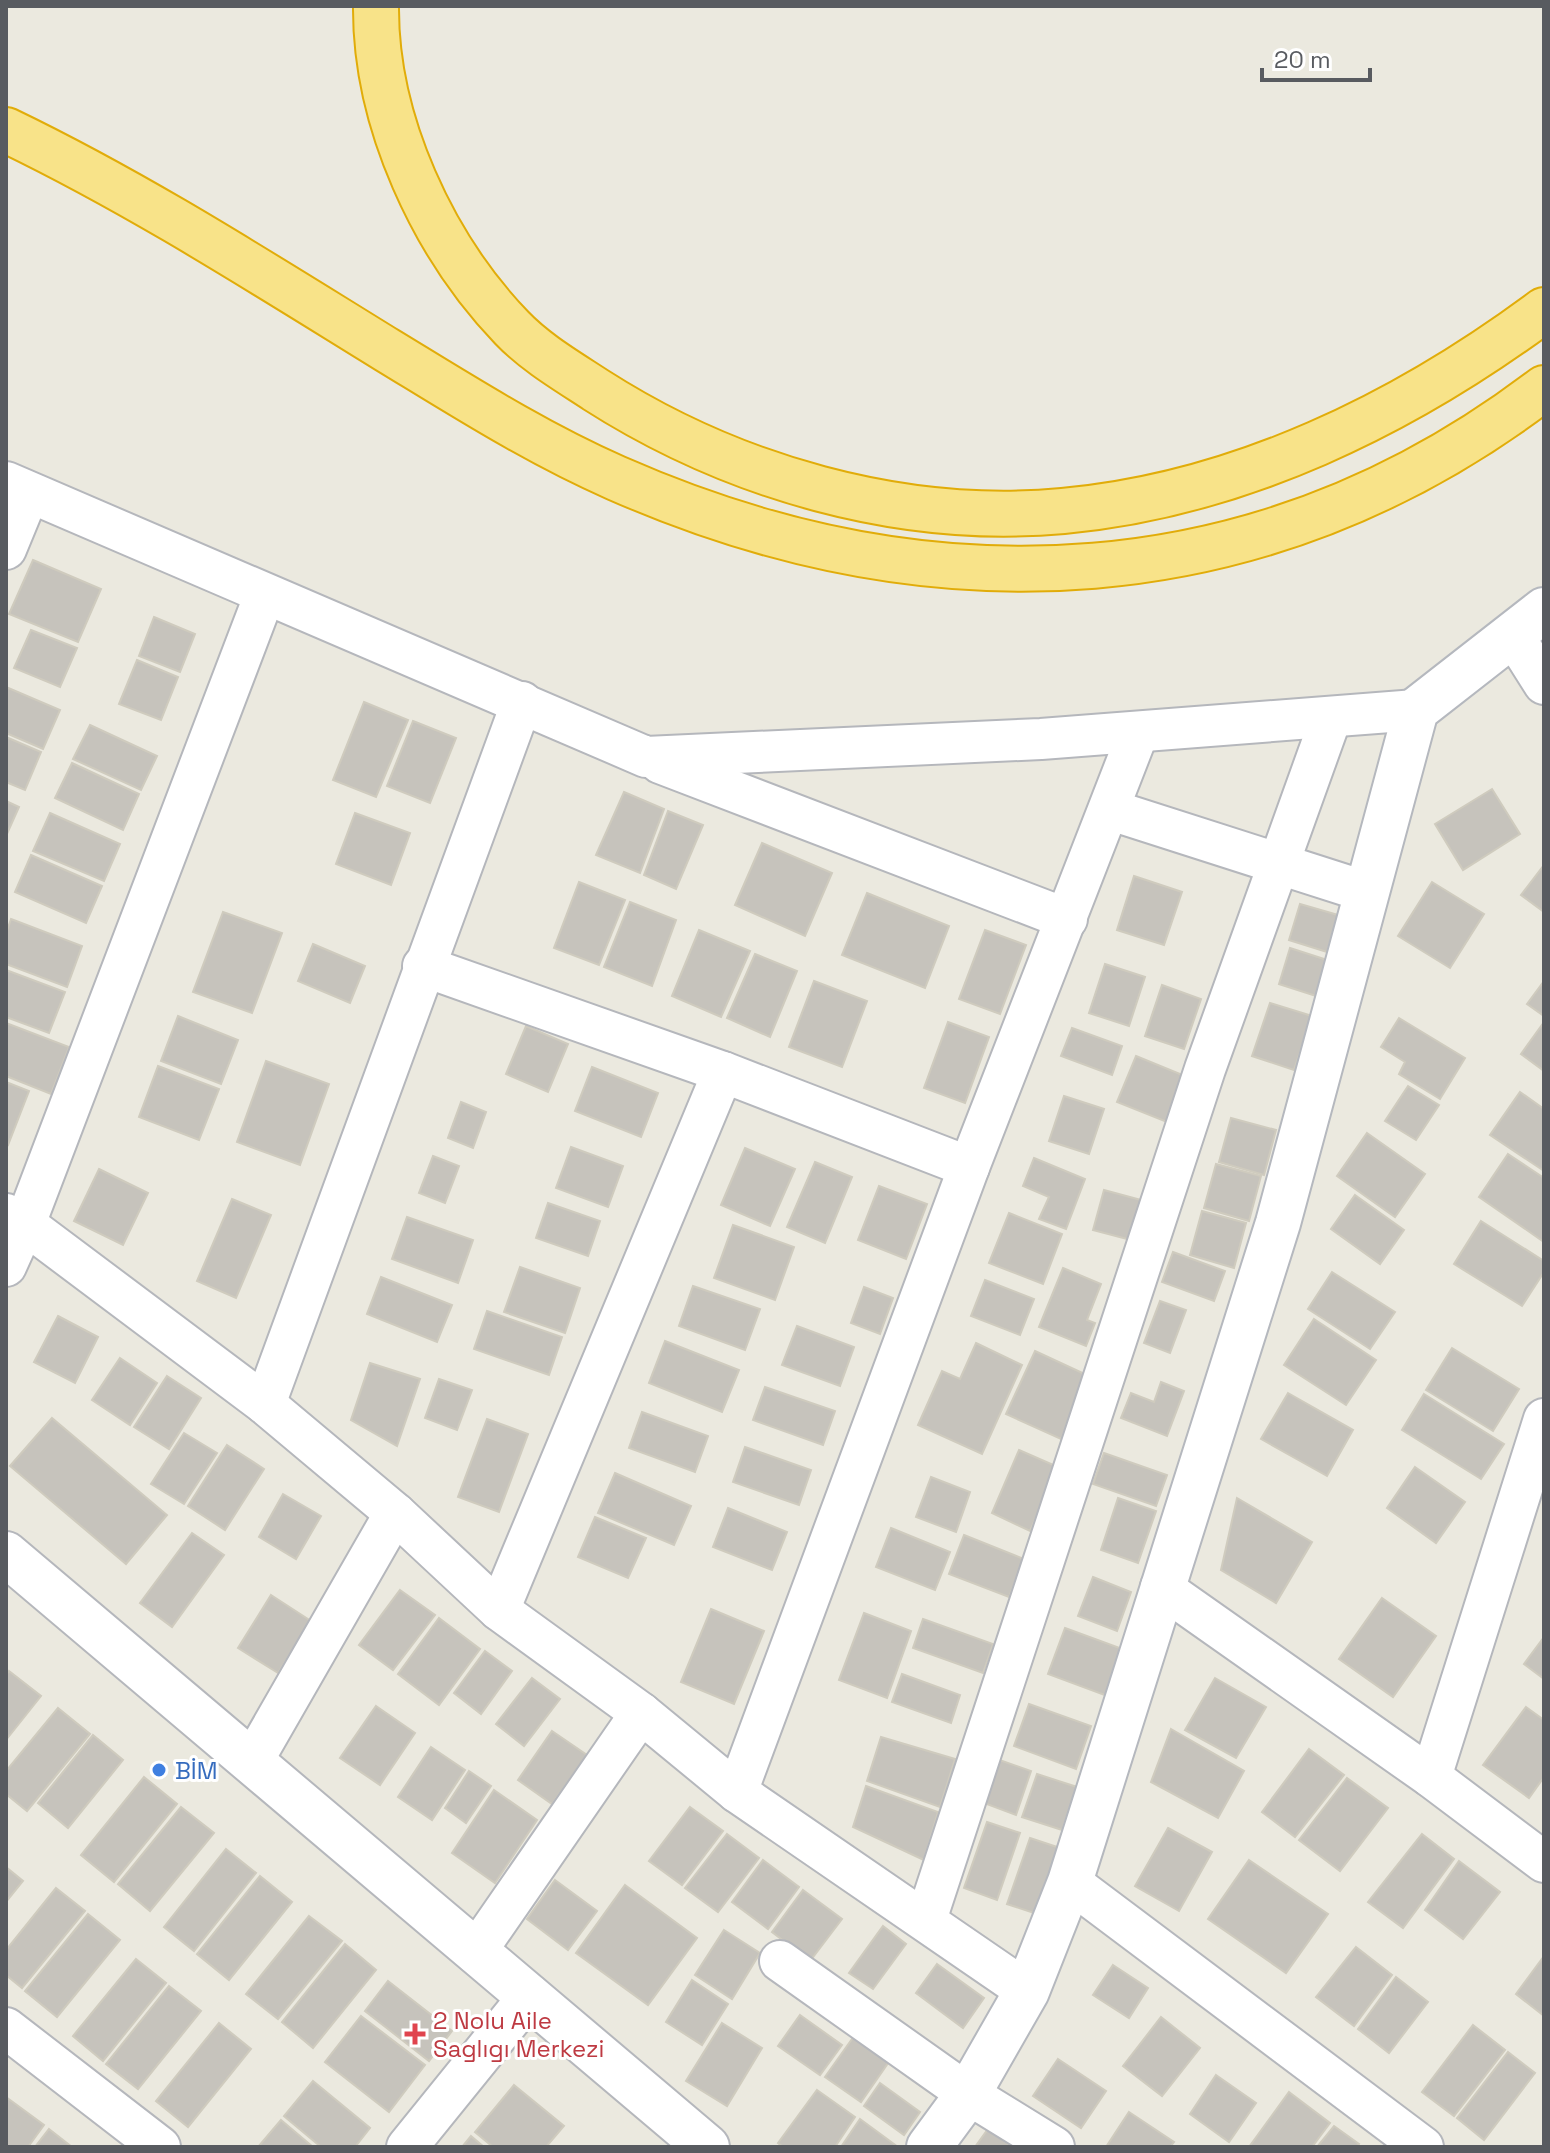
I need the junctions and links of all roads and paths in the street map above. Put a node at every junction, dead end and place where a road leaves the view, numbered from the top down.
1 (376, 6) edge
2 (6, 130) edge
3 (1544, 310) edge
4 (1544, 388) edge
5 (18, 488) edge
6 (6, 549) edge
7 (265, 594) junction
8 (1529, 622) edge
9 (1544, 684) edge
10 (522, 702) junction
11 (1416, 710) junction
12 (1331, 718) junction
13 (1138, 733) junction
14 (646, 757) junction
15 (1111, 810) junction
16 (1278, 862) junction
17 (1367, 892) junction
18 (1067, 919) junction
19 (423, 966) junction
20 (723, 1072) junction
21 (969, 1167) junction
22 (16, 1219) edge
23 (6, 1266) edge
24 (265, 1404) junction
25 (1544, 1419) edge
26 (1532, 1502) edge
27 (395, 1513) junction
28 (6, 1554) edge
29 (1161, 1587) junction
30 (499, 1610) junction
31 (641, 1713) junction
32 (252, 1762) junction
33 (1431, 1777) junction
34 (737, 1792) junction
35 (1544, 1862) edge
36 (1070, 1882) junction
37 (926, 1920) junction
38 (475, 1953) junction
39 (780, 1961) dead end
40 (1027, 1991) junction
41 (530, 1995) junction
42 (6, 2028) edge
43 (968, 2094) junction
44 (160, 2147) edge
45 (407, 2147) edge
46 (707, 2147) edge
47 (929, 2147) edge
48 (1054, 2147) edge
49 (1423, 2147) edge

1 - 3 highway
2 - 4 highway
5 - 6 street
5 - 7 street
7 - 10 street
7 - 22 street
8 - 9 street
8 - 11 main road
10 - 14 street
10 - 19 street
11 - 12 street
11 - 17 main road
12 - 13 street
12 - 16 street
13 - 14 street
13 - 15 street
14 - 18 street
15 - 16 street
15 - 18 street
16 - 17 street
16 - 37 street
17 - 29 main road
18 - 21 street
19 - 20 street
19 - 24 street
20 - 21 street
20 - 30 street
21 - 34 street
22 - 23 street
22 - 24 street
24 - 27 street
25 - 26 street
26 - 33 street
27 - 30 street
27 - 32 street
28 - 32 main road
29 - 33 street
29 - 36 main road
30 - 31 street
31 - 34 street
31 - 38 street
32 - 38 main road
33 - 35 street
34 - 37 street
36 - 40 main road
36 - 49 street
37 - 40 street
38 - 41 main road
39 - 43 street
40 - 43 main road
41 - 45 street
41 - 46 main road
42 - 44 street
43 - 47 main road
43 - 48 street

